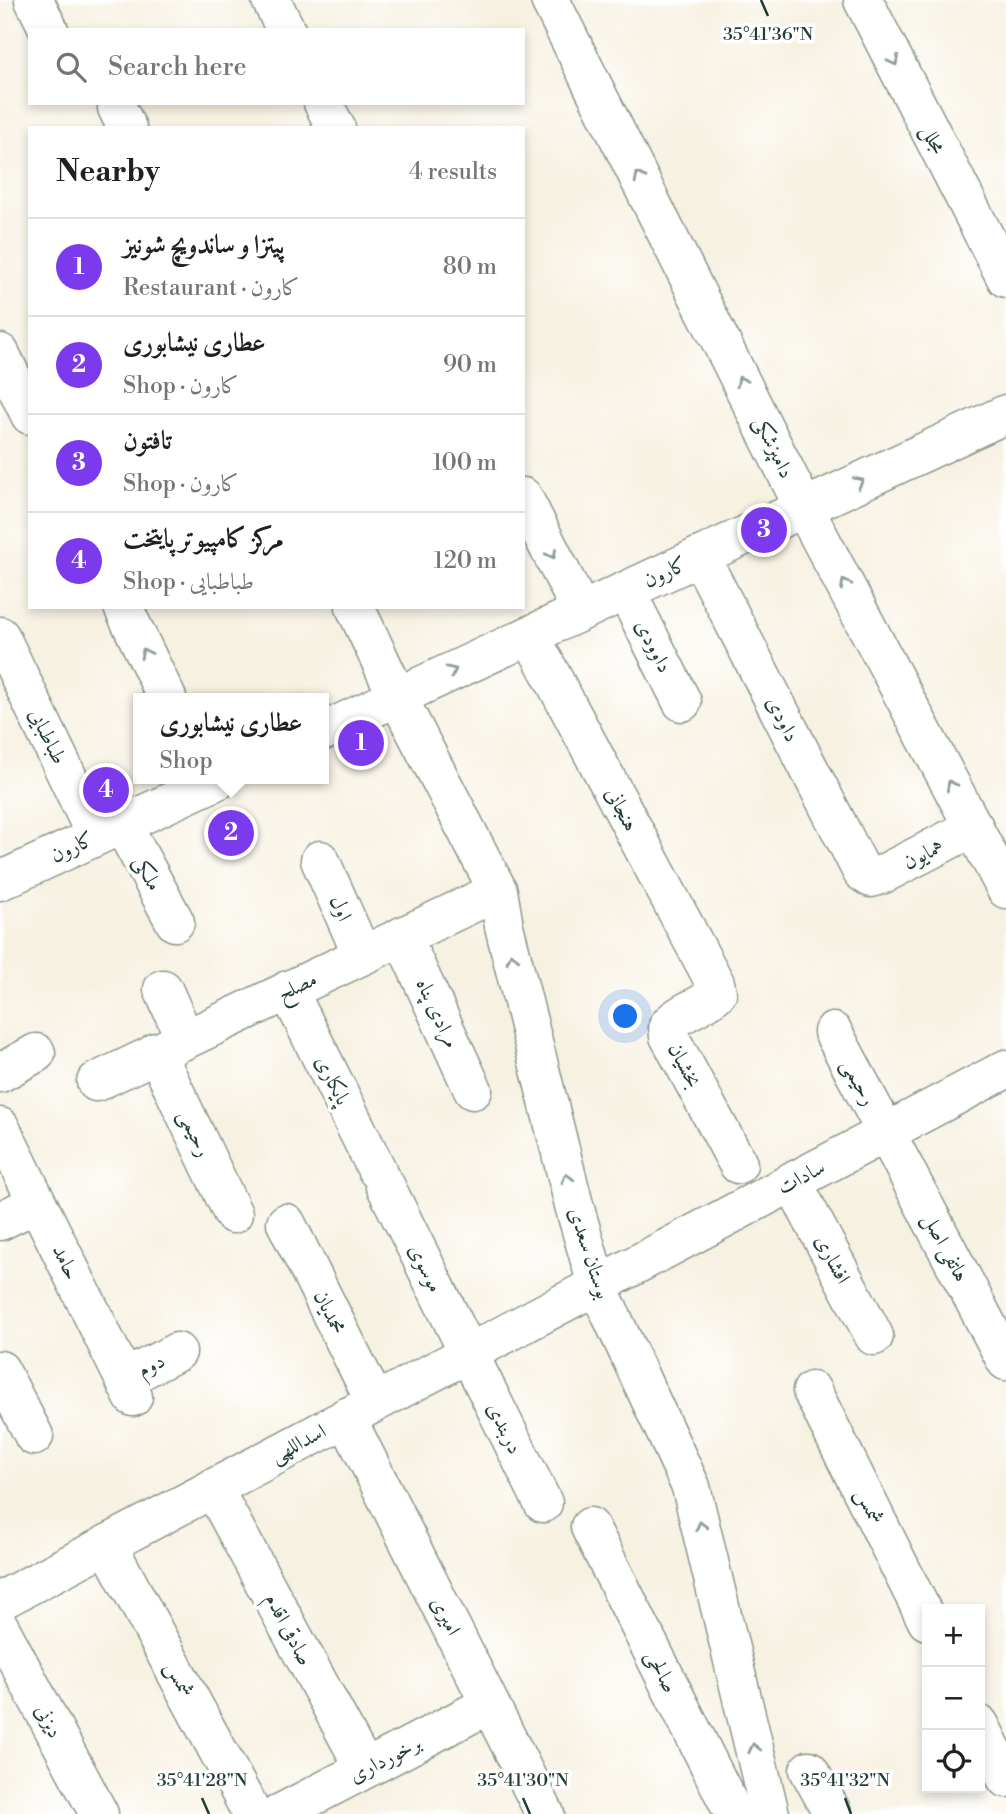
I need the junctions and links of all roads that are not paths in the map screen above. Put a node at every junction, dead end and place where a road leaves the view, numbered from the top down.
1 (34, 0) edge
2 (271, 0) edge
3 (551, 0) edge
4 (863, 0) edge
5 (48, 28) edge
6 (285, 28) edge
7 (324, 105) edge
8 (335, 126) edge
9 (1006, 278) edge
10 (0, 353) edge
11 (28, 411) edge
12 (1006, 414) edge
13 (525, 502) edge
14 (804, 508) junction
15 (700, 556) junction
16 (626, 590) junction
17 (124, 609) edge
18 (356, 609) edge
19 (581, 611) junction
20 (530, 635) junction
21 (0, 636) edge
22 (165, 693) edge
23 (397, 696) junction
24 (682, 702) dead end
25 (329, 729) edge
26 (205, 784) edge
27 (974, 827) junction
28 (109, 830) junction
29 (320, 860) dead end
30 (871, 878) joint
31 (0, 881) edge
32 (1006, 889) edge
33 (498, 891) junction
34 (174, 922) dead end
35 (402, 936) junction
36 (362, 955) junction
37 (715, 983) joint
38 (163, 989) dead end
39 (288, 990) junction
40 (832, 1032) dead end
41 (171, 1046) junction
42 (36, 1053) dead end
43 (1006, 1069) edge
44 (0, 1073) edge
45 (96, 1082) dead end
46 (473, 1090) dead end
47 (0, 1127) edge
48 (885, 1133) junction
49 (738, 1164) dead end
50 (381, 1176) joint
51 (792, 1181) junction
52 (37, 1203) junction
53 (233, 1214) dead end
54 (0, 1221) edge
55 (286, 1223) dead end
56 (597, 1285) junction
57 (874, 1336) dead end
58 (177, 1352) dead end
59 (468, 1353) junction
60 (1006, 1361) edge
61 (0, 1370) edge
62 (129, 1388) joint
63 (812, 1391) dead end
64 (360, 1410) junction
65 (18, 1422) edge
66 (213, 1488) junction
67 (542, 1503) dead end
68 (590, 1527) dead end
69 (107, 1544) junction
70 (0, 1601) edge
71 (922, 1611) edge
72 (0, 1628) edge
73 (491, 1704) junction
74 (982, 1730) edge
75 (365, 1769) junction
76 (809, 1770) dead end
77 (1006, 1778) edge
78 (331, 1802) edge
79 (99, 1814) edge
80 (252, 1814) edge
81 (279, 1814) edge
82 (545, 1814) edge
83 (734, 1814) edge
84 (770, 1814) edge
85 (833, 1814) edge

1 - 5 street
2 - 6 street
14 -> 3 street, دامپزشکی
4 -> 9 street, مجلل
7 - 8 street
10 - 11 street
14 -> 12 street, کارون
13 -> 19 street
14 - 15 street, کارون
27 -> 14 street, دامپزشکی
15 - 16 street, کارون
15 - 30 street, داودی
16 - 19 street, کارون
16 - 24 street, داوودی
22 -> 17 street
18 - 23 street, بوستان سعدی
19 - 20 street, کارون
23 -> 20 street, کارون
20 - 37 street, هنجانی
21 - 28 street, طباطبایی
23 - 25 street, کارون
23 - 33 street, بوستان سعدی
26 - 28 street, کارون
27 - 30 street, همایون
27 - 32 street, دامپزشکی
28 - 31 street, کارون
28 - 34 street, ملکی
29 - 36 street, اول
33 - 35 street, مصلح
56 -> 33 street, بوستان سعدی
35 - 36 street, مصلح
35 - 46 street, مرادی پناه
36 - 39 street, مصلح
37 - 49 street, بخشیان
38 - 41 street, رحیمی
39 - 41 street, مصلح
39 - 50 street, پایکاری
40 - 48 street, رحیمی
41 - 45 street, مصلح
41 - 53 street, رحیمی
42 - 44 street
43 - 48 street, سادات
47 - 52 street, حامد
48 - 51 street, سادات
48 - 60 street, هاتفی اصل
50 - 59 street, موسوی
51 - 56 street, سادات
51 - 57 street, افشاری
52 - 54 street
52 - 62 street, حامد
55 - 64 street, محمدیان
56 - 59 street, اسداللهی
84 -> 56 street, بوستان سعدی
58 - 62 street, دوم
59 - 64 street, اسداللهی
59 - 67 street, دربندی
61 - 65 street
63 - 71 street, شمس
64 - 66 street, اسداللهی
64 - 73 street, امیری
66 - 69 street, اسداللهی
66 - 75 street, صادقی اقدم
68 - 83 street, صالحی
69 - 70 street, اسداللهی
69 - 80 street, شمس
72 - 79 street, دیزنی
73 - 75 street, برخورداری
73 - 82 street, امیری
74 - 77 street
75 - 78 street, برخورداری
76 - 85 street
78 - 81 street, برخورداری

